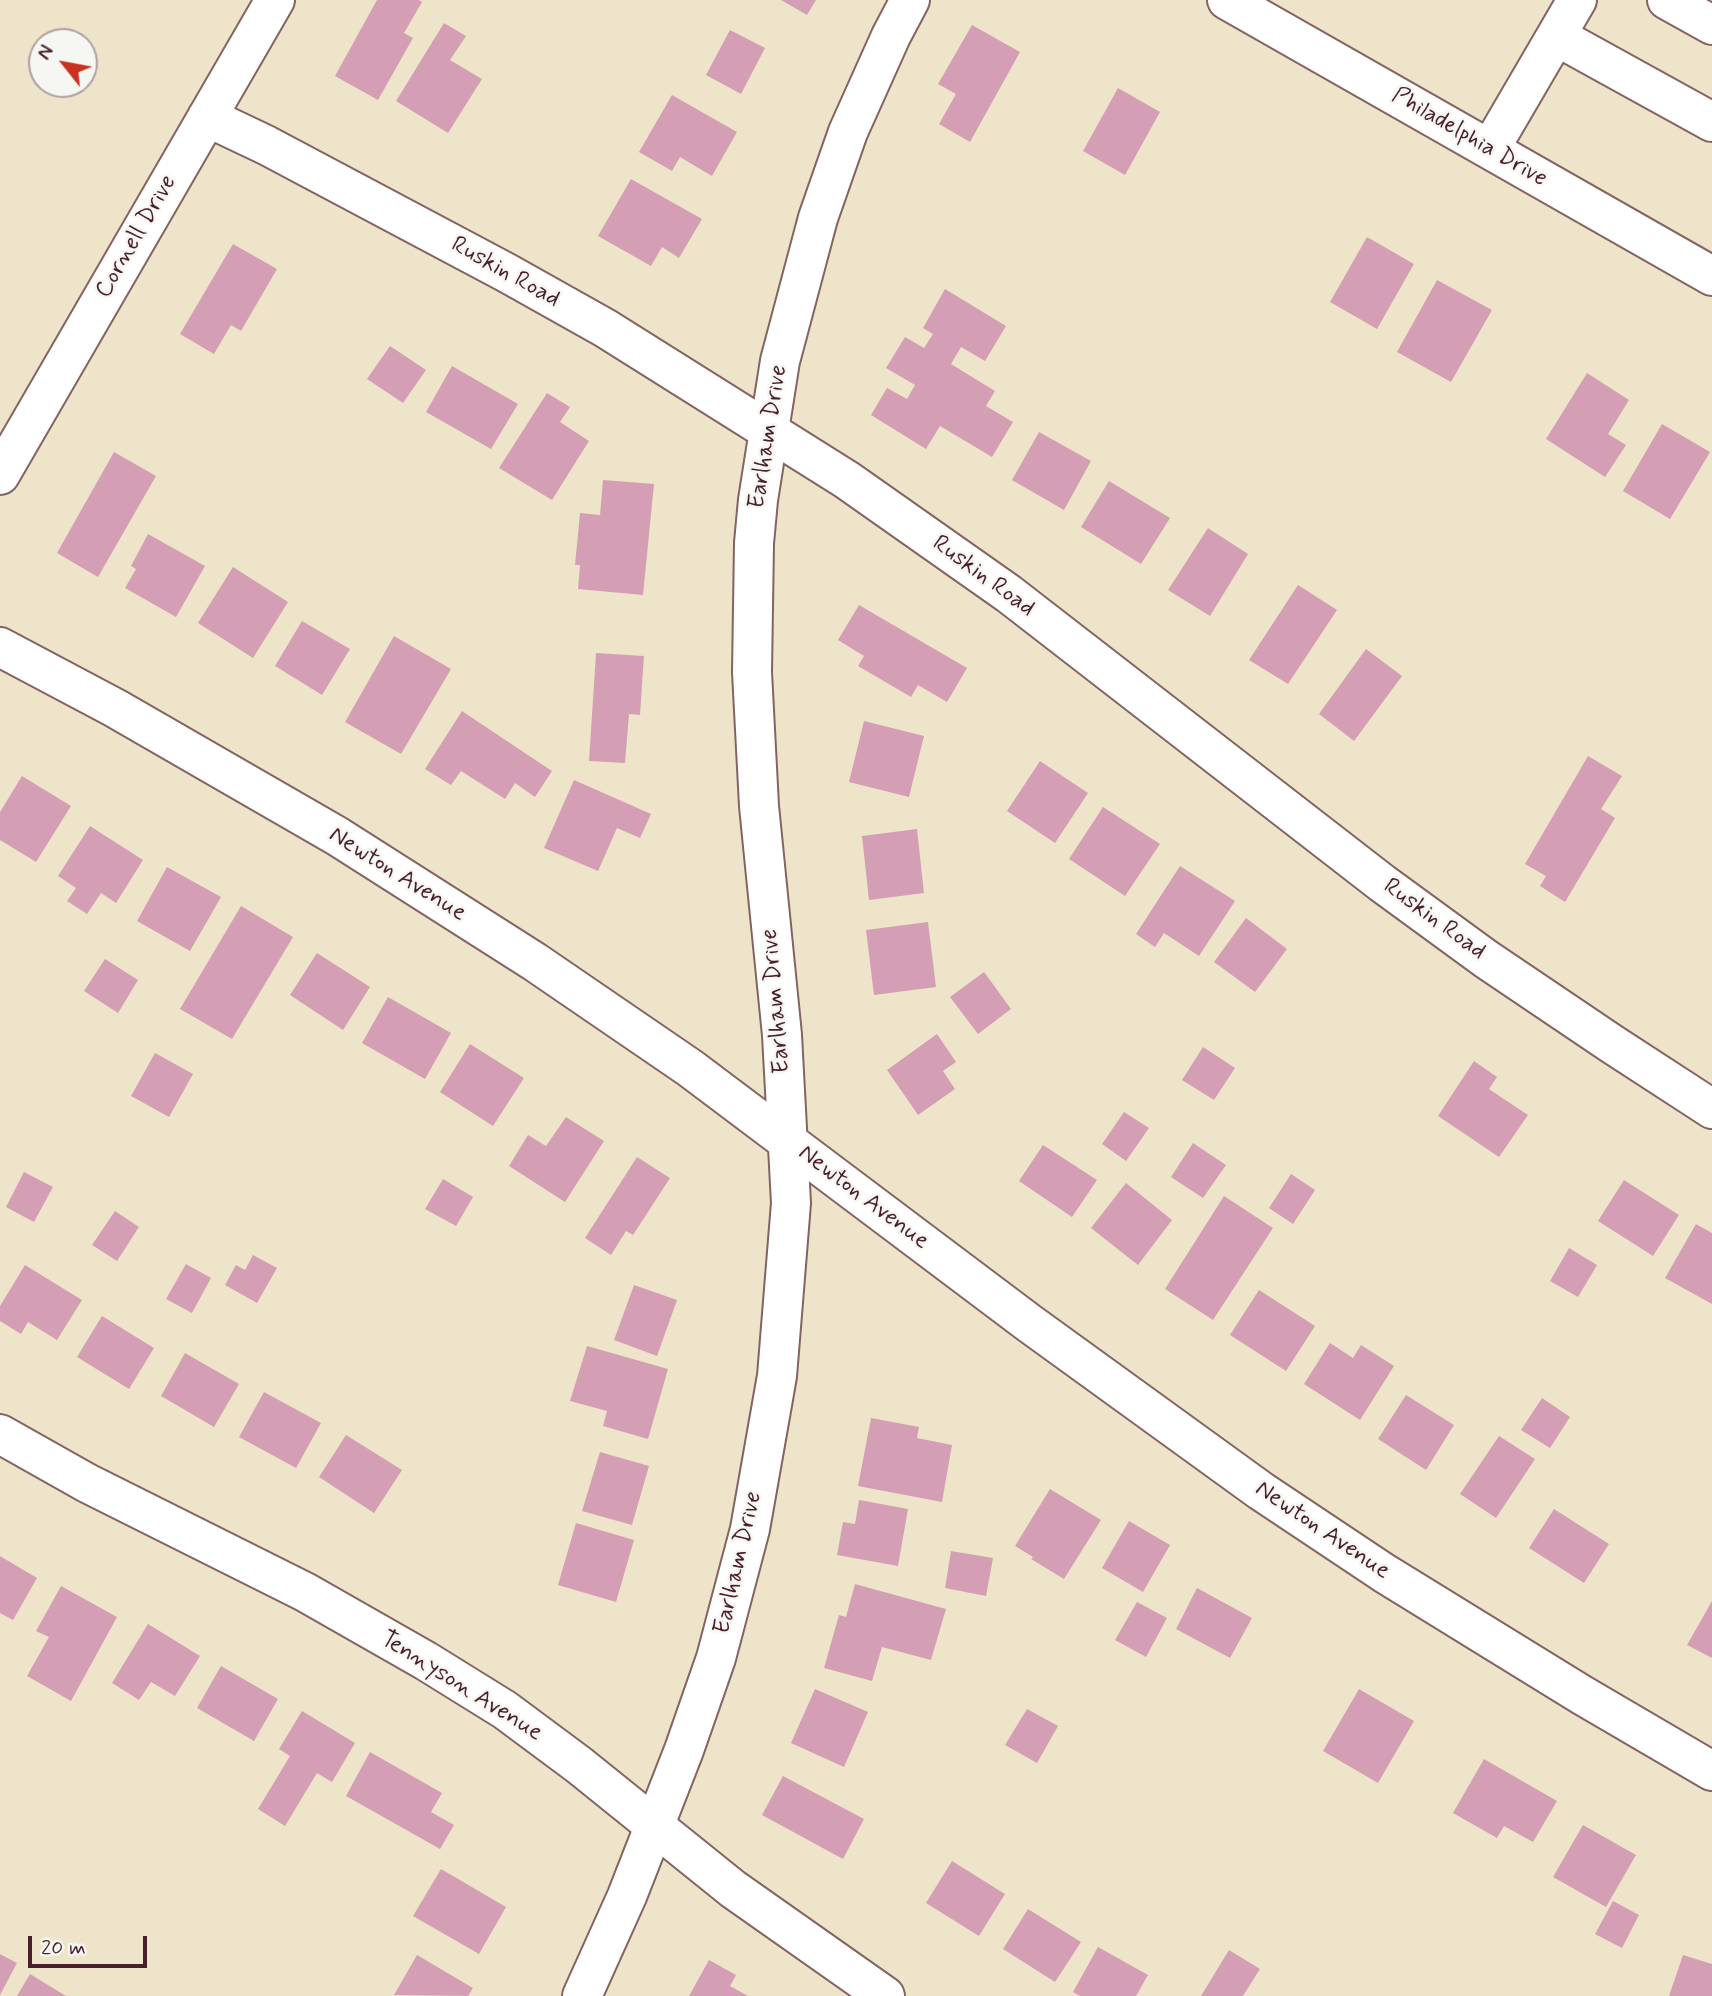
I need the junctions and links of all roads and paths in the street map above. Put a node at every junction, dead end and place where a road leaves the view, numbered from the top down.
1 (275, 0) edge
2 (910, 0) edge
3 (1227, 0) edge
4 (1577, 0) edge
5 (1668, 0) edge
6 (1712, 25) edge
7 (1556, 36) junction
8 (207, 117) junction
9 (1712, 122) edge
10 (1490, 149) junction
11 (1712, 276) edge
12 (769, 431) junction
13 (0, 475) edge
14 (0, 647) edge
15 (1712, 1109) edge
16 (788, 1141) junction
17 (0, 1434) edge
18 (1712, 1771) edge
19 (655, 1825) junction
20 (582, 1996) edge
21 (886, 1996) edge

1 - 8 street, Cornell Drive
2 - 12 street, Earlham Drive
3 - 10 street, Philadelphia Drive
4 - 7 street
5 - 6 street
7 - 9 street
7 - 10 street
8 - 12 street, Ruskin Road
8 - 13 street, Cornell Drive
10 - 11 street, Philadelphia Drive
12 - 15 street, Ruskin Road
12 - 16 street, Earlham Drive
14 - 16 street, Newton Avenue
16 - 18 street, Newton Avenue
16 - 19 street, Earlham Drive
17 - 19 street, Tennyson Avenue
19 - 20 street, Earlham Drive
19 - 21 street, Tennyson Avenue

